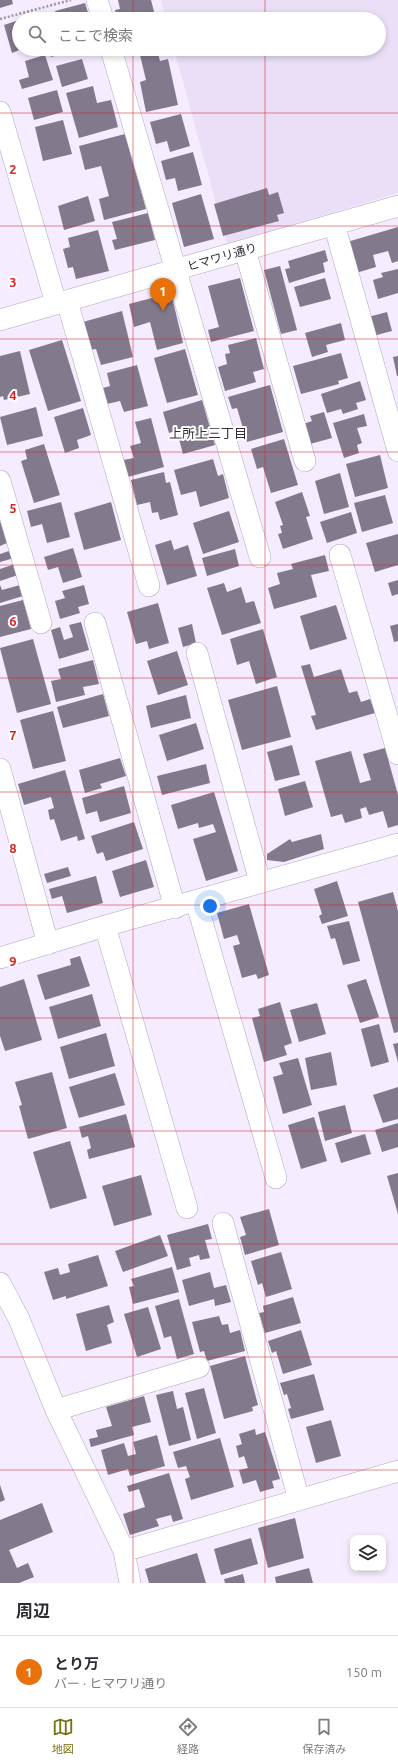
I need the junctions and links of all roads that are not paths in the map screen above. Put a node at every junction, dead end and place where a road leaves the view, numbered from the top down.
1 (97, 0) edge
2 (101, 12) edge
3 (113, 56) edge
4 (0, 112) edge
5 (398, 206) edge
6 (334, 224) junction
7 (245, 250) junction
8 (176, 270) junction
9 (62, 302) junction
10 (0, 320) edge
11 (398, 451) edge
12 (304, 461) dead end
13 (0, 481) edge
14 (340, 555) dead end
15 (260, 557) dead end
16 (149, 586) dead end
17 (42, 623) dead end
18 (95, 623) dead end
19 (197, 653) dead end
20 (398, 754) edge
21 (0, 769) edge
22 (397, 850) edge
23 (260, 882) junction
24 (196, 902) junction
25 (175, 908) junction
26 (105, 926) junction
27 (48, 944) junction
28 (0, 958) edge
29 (276, 1178) dead end
30 (187, 1208) dead end
31 (223, 1223) dead end
32 (0, 1283) edge
33 (200, 1367) dead end
34 (56, 1410) junction
35 (398, 1471) edge
36 (299, 1500) junction
37 (124, 1551) junction
38 (130, 1583) edge

1 - 2 street
3 - 8 street
4 - 9 street
5 - 6 street, ヒマワリ通り
6 - 7 street, ヒマワリ通り
6 - 11 street
7 - 8 street, ヒマワリ通り
7 - 12 street
8 - 9 street, ヒマワリ通り
8 - 15 street
9 - 10 street, ヒマワリ通り
9 - 16 street
13 - 17 street
14 - 20 street
18 - 25 street
19 - 23 street
21 - 27 street
22 - 23 street
23 - 24 street
24 - 25 street
24 - 29 street
25 - 26 street
26 - 27 street
26 - 30 street
27 - 28 street
31 - 36 street
32 - 34 street
33 - 34 street
34 - 37 street
35 - 36 street
36 - 37 street
37 - 38 street

